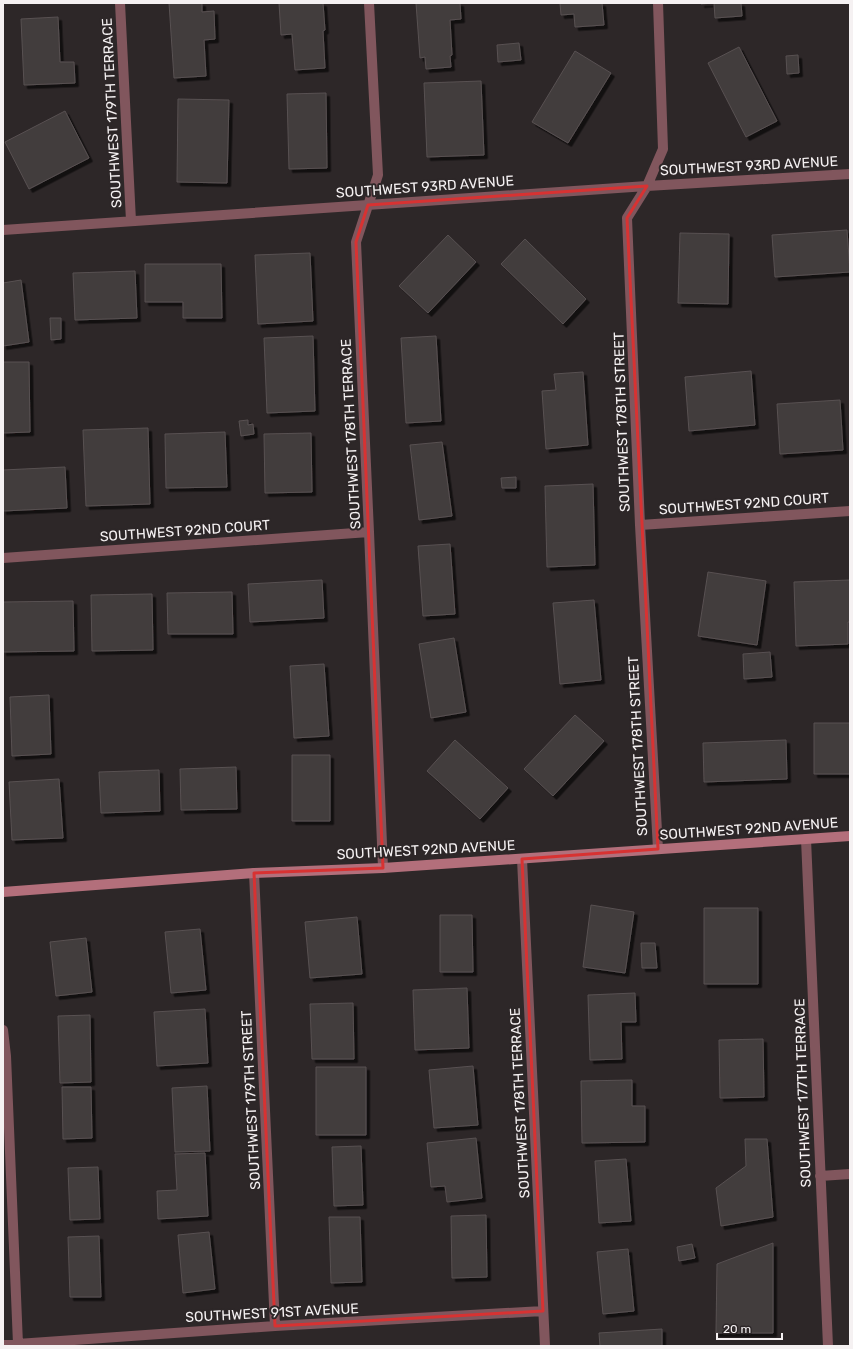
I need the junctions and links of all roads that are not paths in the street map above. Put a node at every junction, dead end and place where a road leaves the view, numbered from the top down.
1 (120, 3) edge
2 (369, 3) edge
3 (658, 3) edge
4 (850, 174) edge
5 (647, 186) junction
6 (368, 205) junction
7 (131, 221) junction
8 (3, 230) edge
9 (850, 511) edge
10 (640, 525) junction
11 (369, 532) junction
12 (3, 558) edge
13 (850, 836) edge
14 (806, 839) junction
15 (658, 849) junction
16 (522, 859) junction
17 (383, 868) junction
18 (254, 873) junction
19 (3, 892) edge
20 (3, 1030) edge
21 (850, 1174) edge
22 (820, 1176) junction
23 (543, 1311) junction
24 (275, 1326) junction
25 (18, 1344) junction
26 (3, 1345) edge
27 (545, 1346) edge
28 (828, 1346) edge

1 - 7 street, SOUTHWEST 179TH TERRACE
2 - 6 street, SOUTHWEST 178TH TERRACE
3 - 5 street, SOUTHWEST 178TH STREET
4 - 5 street, SOUTHWEST 93RD AVENUE
5 - 6 street, SOUTHWEST 93RD AVENUE
5 - 10 street, SOUTHWEST 178TH STREET
6 - 7 street, SOUTHWEST 93RD AVENUE
6 - 11 street, SOUTHWEST 178TH TERRACE
7 - 8 street, SOUTHWEST 93RD AVENUE
9 - 10 street, SOUTHWEST 92ND COURT
10 - 15 street, SOUTHWEST 178TH STREET
11 - 12 street, SOUTHWEST 92ND COURT
11 - 17 street, SOUTHWEST 178TH TERRACE
13 - 14 street, SOUTHWEST 92ND AVENUE
14 - 15 street, SOUTHWEST 92ND AVENUE
14 - 22 street, SOUTHWEST 177TH TERRACE
15 - 16 street, SOUTHWEST 92ND AVENUE
16 - 17 street, SOUTHWEST 92ND AVENUE
16 - 23 street, SOUTHWEST 178TH TERRACE
17 - 18 street, SOUTHWEST 92ND AVENUE
18 - 19 street, SOUTHWEST 92ND AVENUE
18 - 24 street, SOUTHWEST 179TH STREET
20 - 25 street
21 - 22 street
22 - 28 street, SOUTHWEST 177TH TERRACE
23 - 24 street, SOUTHWEST 91ST AVENUE
23 - 27 street, SOUTHWEST 178TH TERRACE
24 - 25 street, SOUTHWEST 91ST AVENUE
25 - 26 street, SOUTHWEST 91ST AVENUE

